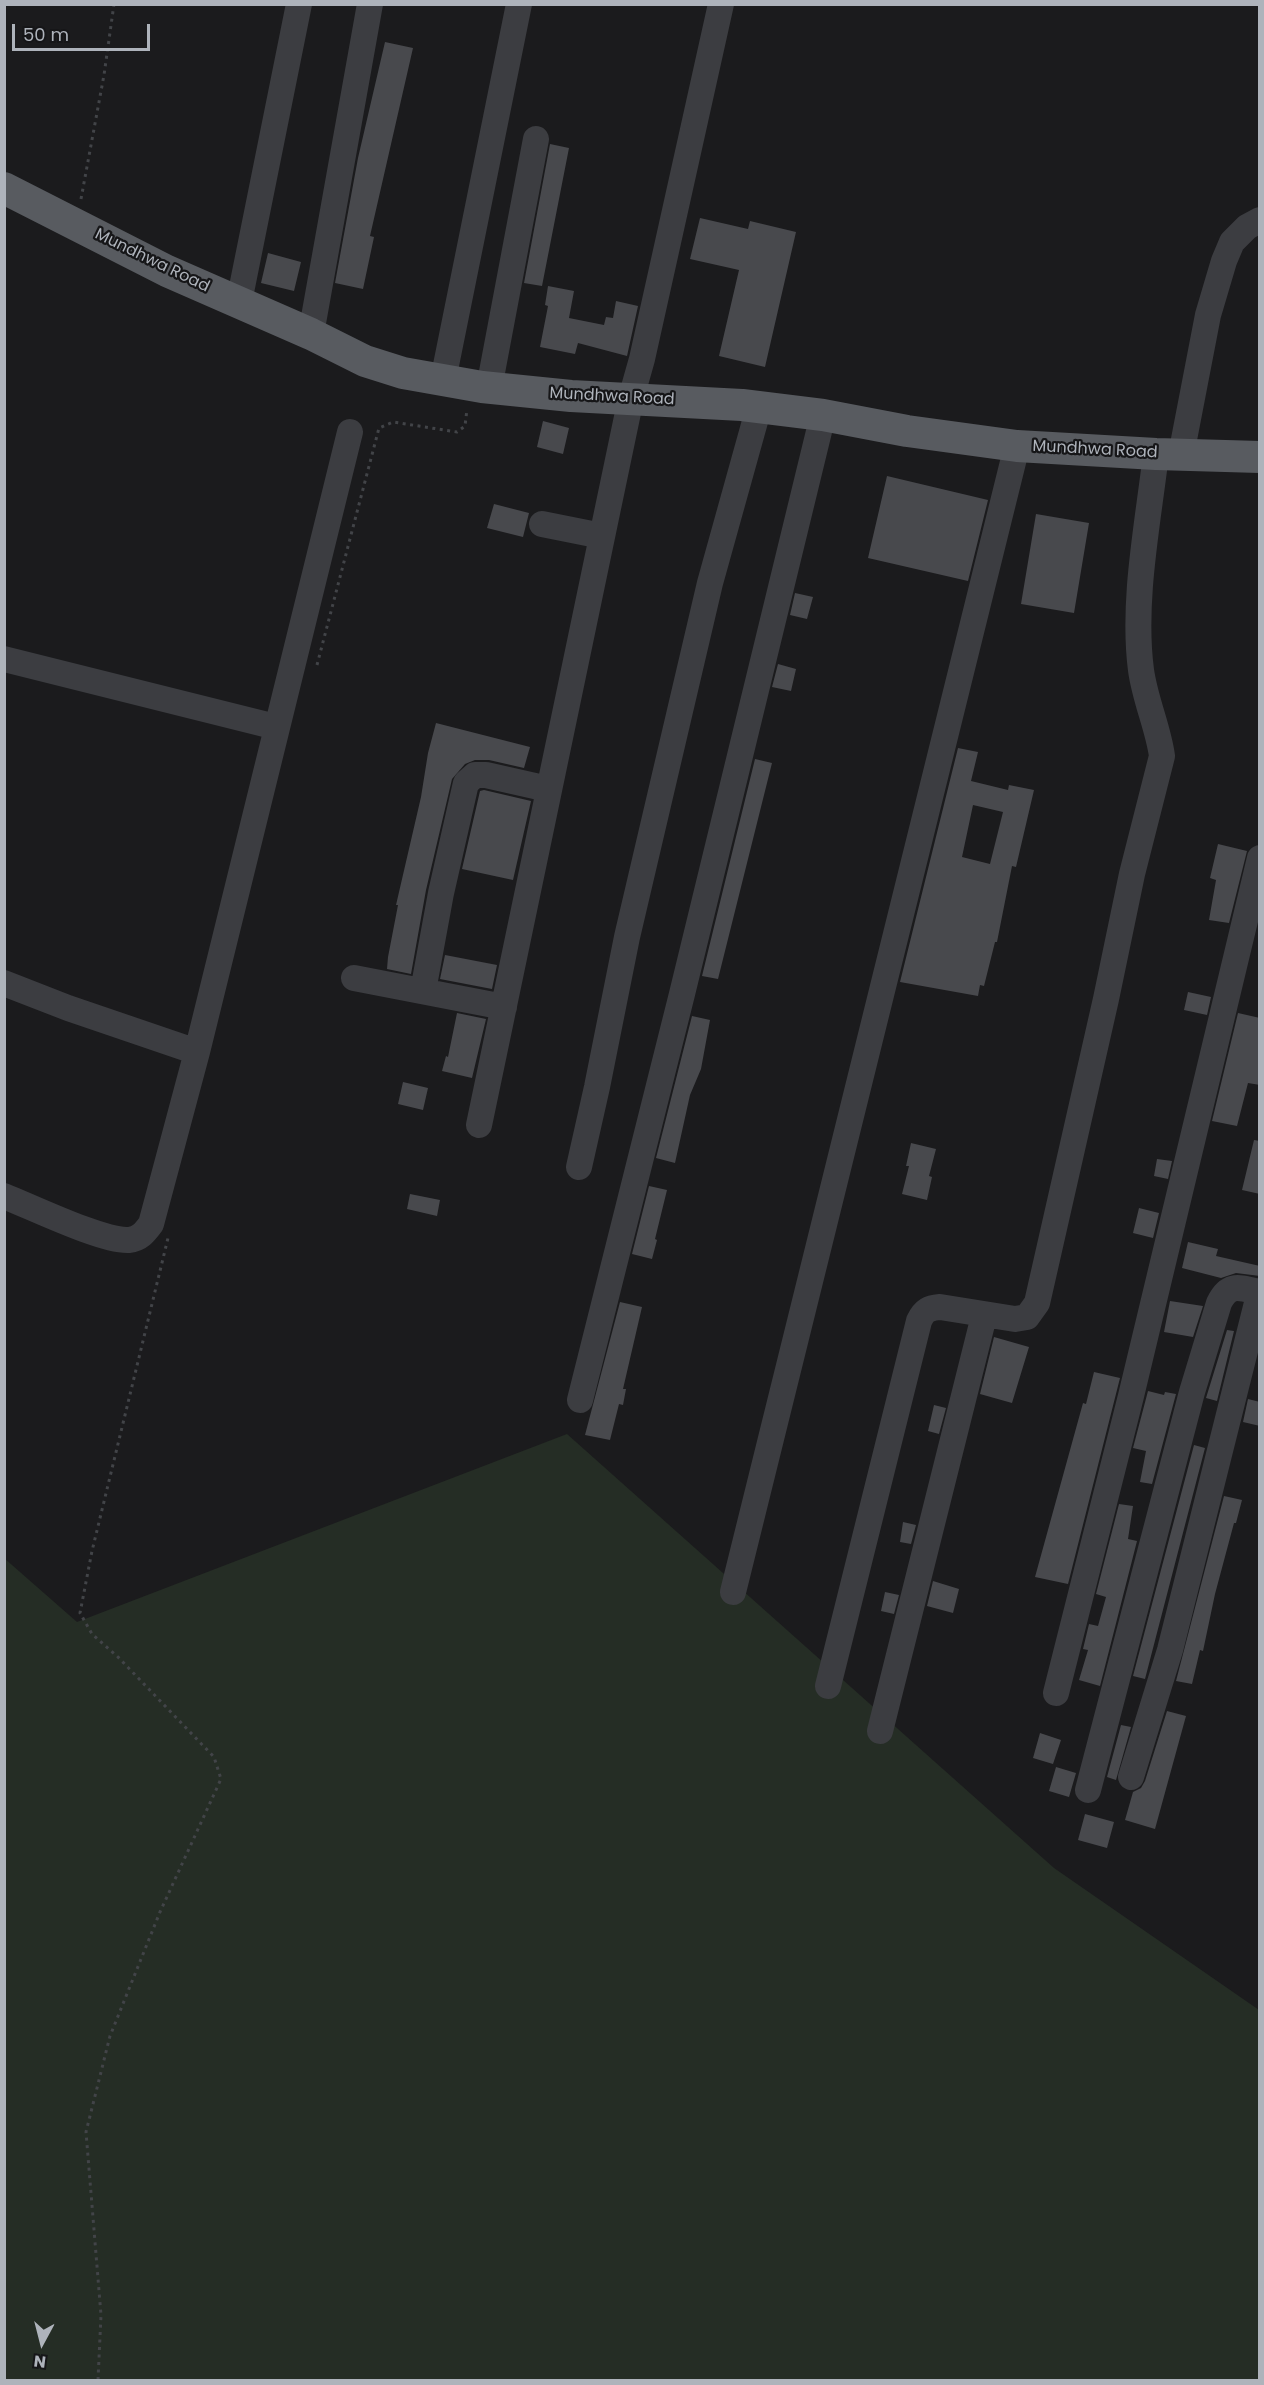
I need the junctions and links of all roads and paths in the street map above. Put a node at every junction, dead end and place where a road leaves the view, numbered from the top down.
1 (114, 4) edge
2 (299, 4) edge
3 (370, 4) edge
4 (519, 4) edge
5 (722, 4) edge
6 (536, 139) dead end
7 (4, 188) edge
8 (1260, 220) edge
9 (76, 224) junction
10 (239, 302) junction
11 (311, 334) junction
12 (468, 384) junction
13 (631, 398) junction
14 (759, 407) junction
15 (823, 416) junction
16 (350, 432) dead end
17 (1017, 446) junction
18 (1168, 454) junction
19 (1260, 457) edge
20 (542, 524) dead end
21 (602, 536) junction
22 (4, 659) edge
23 (315, 671) dead end
24 (276, 727) junction
25 (548, 789) junction
26 (1260, 858) edge
27 (354, 978) dead end
28 (4, 983) edge
29 (423, 992) junction
30 (504, 1007) junction
31 (197, 1052) junction
32 (479, 1125) dead end
33 (579, 1167) dead end
34 (4, 1196) edge
35 (168, 1238) dead end
36 (1259, 1292) edge
37 (984, 1316) junction
38 (580, 1400) dead end
39 (734, 1592) dead end
40 (828, 1686) dead end
41 (1056, 1693) dead end
42 (880, 1731) dead end
43 (1131, 1778) dead end
44 (1088, 1790) dead end
45 (98, 2380) edge

1 - 9 path
2 - 10 street
3 - 11 street
4 - 12 street
5 - 13 street
6 - 12 street
7 - 9 main road, Mundhwa Road
8 - 18 street
9 - 10 main road, Mundhwa Road
10 - 11 main road, Mundhwa Road
11 - 12 main road, Mundhwa Road
12 - 13 main road, Mundhwa Road
12 - 23 path
13 - 14 main road, Mundhwa Road
13 - 21 street
14 - 15 main road, Mundhwa Road
14 - 33 street
15 - 17 main road, Mundhwa Road
15 - 38 street
16 - 24 street
17 - 18 main road, Mundhwa Road
17 - 39 street
18 - 19 main road, Mundhwa Road
18 - 37 street
20 - 21 street
21 - 25 street
22 - 24 street
24 - 31 street
25 - 29 street
25 - 30 street
26 - 41 street
27 - 29 street
28 - 31 street
29 - 30 street
30 - 32 street
31 - 34 street
35 - 45 path
36 - 43 street
36 - 44 street
37 - 40 street
37 - 42 street

